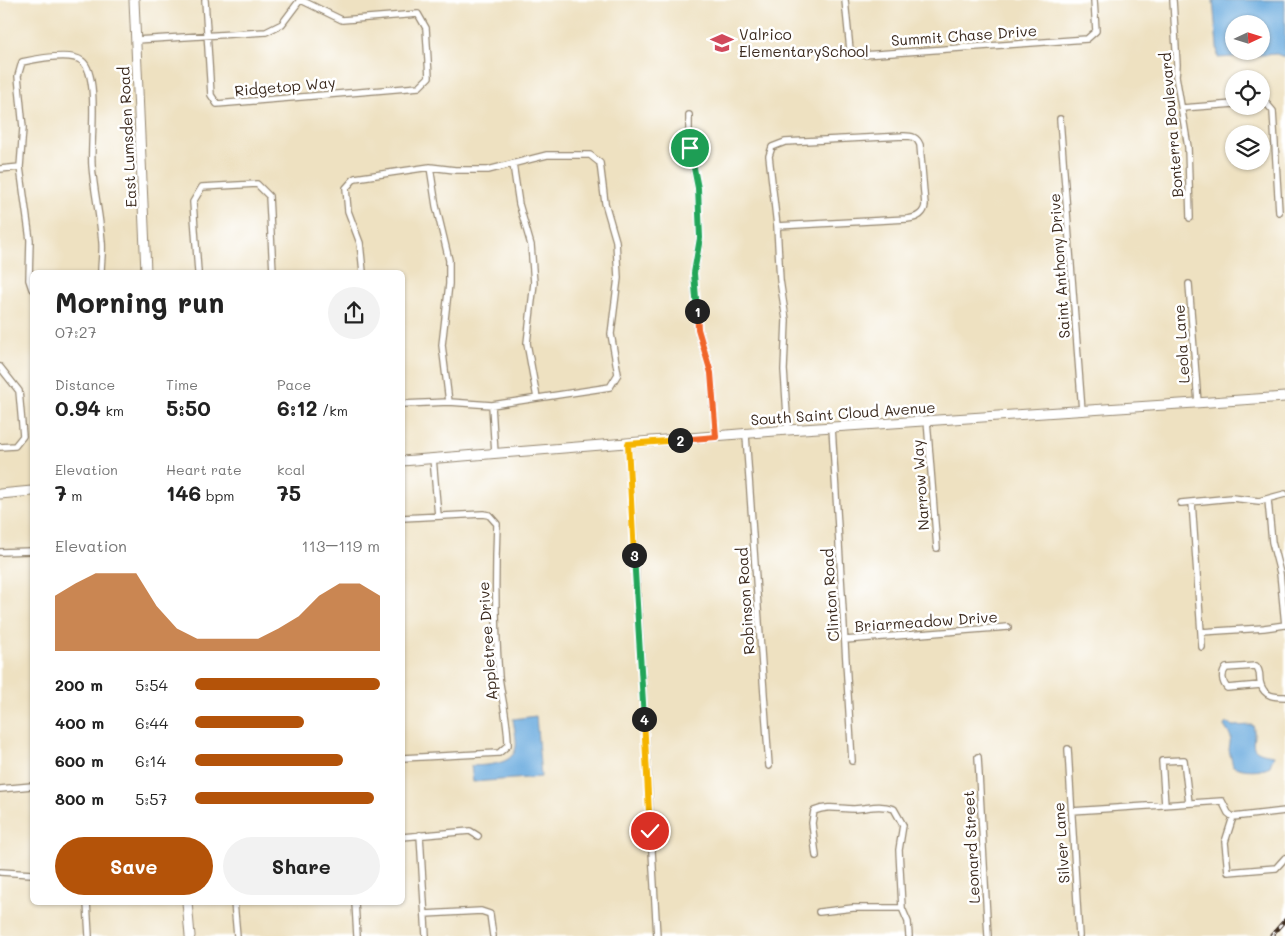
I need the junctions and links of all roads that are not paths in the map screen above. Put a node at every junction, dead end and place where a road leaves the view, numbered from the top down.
1 (134, 0) edge
2 (205, 0) edge
3 (300, 0) edge
4 (845, 0) edge
5 (1094, 0) edge
6 (1173, 0) edge
7 (207, 36) junction
8 (136, 40) junction
9 (1225, 105) edge
10 (1182, 108) junction
11 (1270, 108) edge
12 (689, 115) dead end
13 (1060, 119) dead end
14 (513, 164) junction
15 (20, 167) junction
16 (430, 167) junction
17 (0, 169) edge
18 (1279, 212) dead end
19 (1190, 218) dead end
20 (777, 226) junction
21 (101, 270) edge
22 (146, 270) edge
23 (198, 270) edge
24 (272, 270) edge
25 (364, 270) edge
26 (30, 283) edge
27 (1189, 284) dead end
28 (0, 367) edge
29 (1285, 397) edge
30 (537, 398) junction
31 (449, 402) junction
32 (1198, 403) junction
33 (405, 404) edge
34 (492, 405) junction
35 (1082, 411) junction
36 (927, 420) junction
37 (832, 427) junction
38 (788, 430) junction
39 (746, 434) junction
40 (716, 437) junction
41 (628, 444) junction
42 (0, 447) edge
43 (495, 454) junction
44 (434, 458) junction
45 (405, 461) edge
46 (30, 491) edge
47 (0, 494) edge
48 (1285, 494) edge
49 (1268, 500) junction
50 (1192, 502) junction
51 (1181, 503) dead end
52 (438, 516) junction
53 (405, 518) edge
54 (937, 548) dead end
55 (30, 551) edge
56 (0, 552) edge
57 (1285, 625) edge
58 (1008, 628) dead end
59 (1201, 632) junction
60 (845, 640) junction
61 (1202, 647) dead end
62 (1261, 685) junction
63 (1285, 697) edge
64 (1068, 749) dead end
65 (978, 757) dead end
66 (405, 758) edge
67 (852, 761) dead end
68 (769, 766) dead end
69 (30, 786) edge
70 (0, 789) edge
71 (1189, 803) junction
72 (1165, 805) junction
73 (1072, 811) junction
74 (1285, 811) edge
75 (1233, 817) junction
76 (420, 836) junction
77 (478, 836) dead end
78 (405, 837) edge
79 (816, 856) dead end
80 (1285, 858) edge
81 (0, 872) edge
82 (30, 874) edge
83 (87, 905) edge
84 (187, 905) edge
85 (234, 905) edge
86 (355, 905) edge
87 (902, 908) junction
88 (819, 912) dead end
89 (425, 914) junction
90 (89, 936) edge
91 (190, 936) edge
92 (237, 936) edge
93 (357, 936) edge
94 (426, 936) edge
95 (493, 936) edge
96 (656, 936) edge
97 (909, 936) edge
98 (988, 936) edge
99 (1079, 936) edge

1 - 8 street, East Lumsden Road
2 - 7 street, Ridgetop Way
3 - 7 street
3 - 7 street, Ridgetop Way
4 - 5 street, Summit Chase Drive
6 - 10 street, Bonterra Boulevard
7 - 8 street
8 - 22 street, East Lumsden Road
9 - 10 street
10 - 19 street, Bonterra Boulevard
11 - 18 street
12 - 40 street
13 - 35 street, Saint Anthony Drive
14 - 16 street
14 - 30 street
14 - 30 street
15 - 17 street
15 - 21 street
15 - 26 street
16 - 25 street
16 - 31 street
20 - 20 street
20 - 38 street
23 - 24 street
27 - 32 street, Leola Lane
28 - 42 street
29 - 32 street, South Saint Cloud Avenue
30 - 34 street
31 - 33 street
31 - 34 street
32 - 35 street, South Saint Cloud Avenue
34 - 43 street
35 - 36 street, South Saint Cloud Avenue
36 - 37 street, South Saint Cloud Avenue
36 - 54 street, Narrow Way
37 - 38 street, South Saint Cloud Avenue
37 - 60 street, Clinton Road
38 - 39 street, South Saint Cloud Avenue
39 - 40 street, South Saint Cloud Avenue
39 - 68 street, Robinson Road
40 - 41 street, South Saint Cloud Avenue
41 - 43 street, South Saint Cloud Avenue
41 - 96 street
43 - 44 street, South Saint Cloud Avenue
44 - 45 street, South Saint Cloud Avenue
44 - 52 street
46 - 47 street
48 - 49 street
49 - 50 street
49 - 57 street
50 - 51 street
50 - 59 street
52 - 53 street, Appletree Drive
52 - 66 street, Appletree Drive
55 - 56 street
57 - 59 street
58 - 60 street, Briarmeadow Drive
59 - 61 street
60 - 67 street, Clinton Road
62 - 62 street
62 - 63 street
64 - 73 street, Silver Lane
65 - 98 street, Leonard Street
69 - 70 street
71 - 72 street
71 - 72 street
71 - 75 street
72 - 73 street
73 - 99 street, Silver Lane
74 - 75 street
75 - 80 street
76 - 77 street
76 - 78 street
76 - 89 street
79 - 87 street
81 - 82 street
83 - 90 street
84 - 91 street
85 - 92 street
86 - 93 street
87 - 88 street
87 - 97 street
89 - 94 street
89 - 95 street

